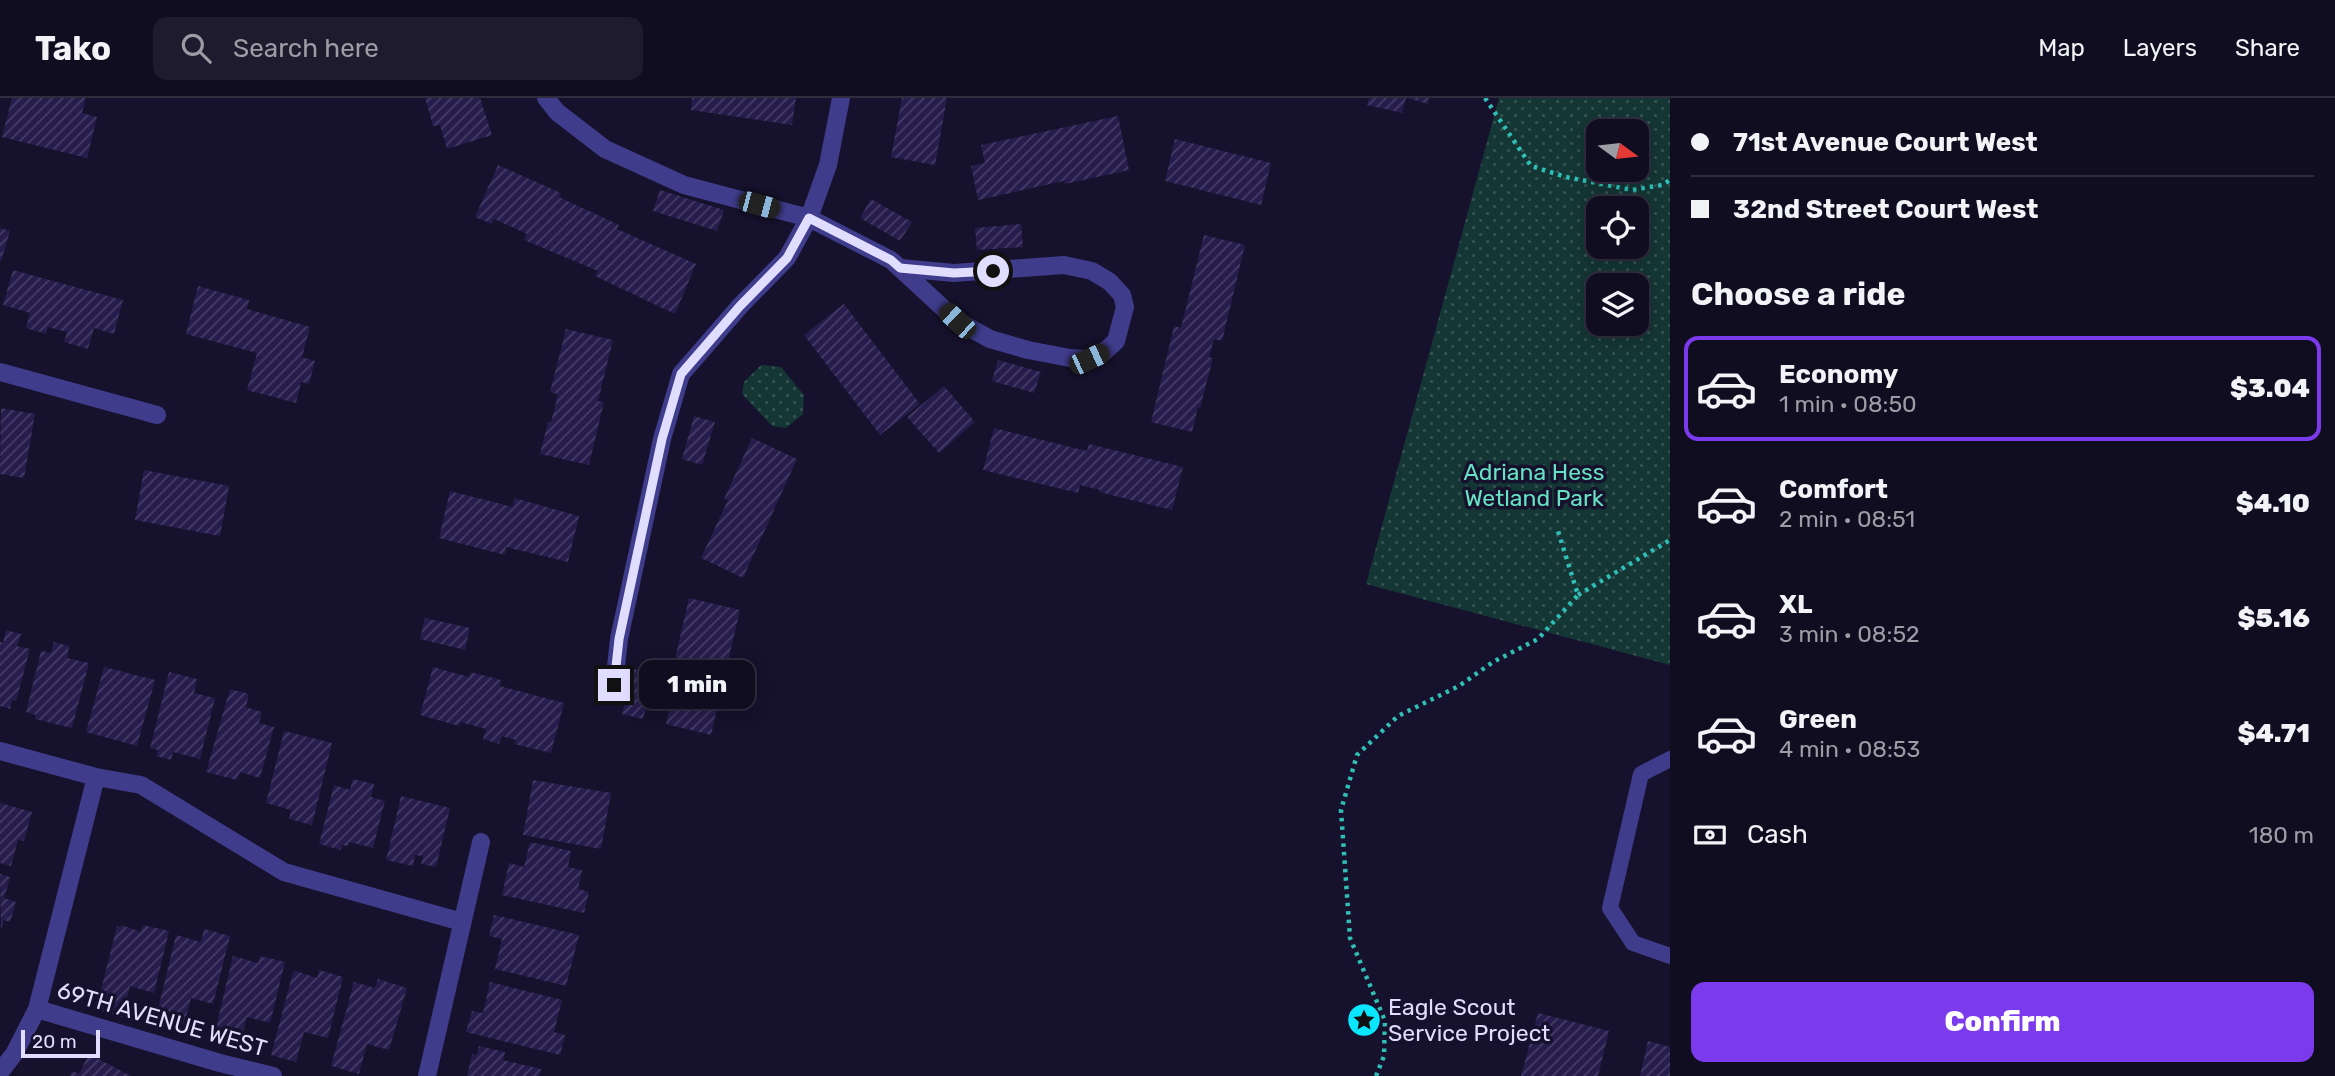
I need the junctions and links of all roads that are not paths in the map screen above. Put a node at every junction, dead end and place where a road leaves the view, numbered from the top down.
1 (546, 98) edge
2 (841, 98) edge
3 (809, 218) junction
4 (900, 268) junction
5 (0, 372) edge
6 (156, 415) dead end
7 (614, 685) dead end
8 (0, 751) edge
9 (1670, 759) edge
10 (96, 777) junction
11 (481, 842) dead end
12 (462, 922) junction
13 (1670, 956) edge
14 (37, 1009) junction
15 (0, 1072) edge
16 (273, 1076) edge
17 (427, 1076) edge

1 - 3 street
2 - 3 street
3 - 4 street
3 - 7 street
4 - 4 street
5 - 6 street
8 - 10 street
9 - 13 lane
10 - 12 street
10 - 14 street
11 - 12 street
12 - 17 street
14 - 15 street
14 - 16 street, 69TH AVENUE WEST

